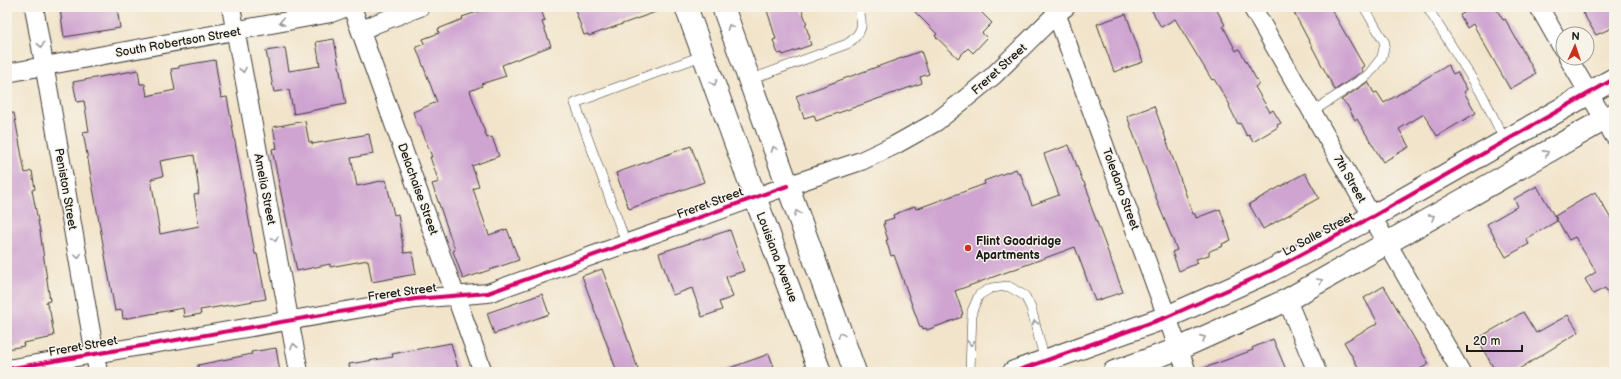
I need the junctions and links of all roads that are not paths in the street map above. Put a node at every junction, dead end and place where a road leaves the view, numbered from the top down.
1 (34, 7) edge
2 (231, 7) edge
3 (347, 7) edge
4 (352, 7) edge
5 (420, 7) edge
6 (686, 7) edge
7 (722, 7) edge
8 (858, 7) edge
9 (1252, 7) edge
10 (1364, 7) edge
11 (1427, 7) edge
12 (1539, 7) edge
13 (1058, 9) edge
14 (236, 31) junction
15 (361, 31) junction
16 (1555, 35) edge
17 (704, 55) junction
18 (45, 66) junction
19 (1572, 66) edge
20 (7, 73) edge
21 (1614, 79) edge
22 (749, 80) junction
23 (1588, 94) junction
24 (1312, 112) junction
25 (1611, 123) edge
26 (1505, 141) junction
27 (787, 186) junction
28 (755, 197) junction
29 (1372, 216) junction
30 (626, 243) junction
31 (1387, 243) junction
32 (456, 296) junction
33 (1287, 300) junction
34 (1167, 317) junction
35 (290, 320) junction
36 (1178, 349) junction
37 (94, 354) junction
38 (1045, 361) junction
39 (7, 369) edge
40 (98, 372) edge
41 (299, 372) edge
42 (483, 372) edge
43 (820, 372) edge
44 (855, 372) edge
45 (970, 372) edge
46 (1014, 372) edge
47 (1114, 372) edge
48 (1187, 372) edge
49 (1317, 372) edge
50 (1461, 372) edge

1 -> 18 street, Peniston Street
2 - 14 street, Amelia Street
3 -> 14 street, South Robertson Street
4 - 15 street, Delachaise Street
5 - 15 street
6 - 17 street, Louisiana Avenue
22 -> 7 street
8 - 22 lane
9 - 24 street, 7th Street
10 - 24 lane
11 - 26 lane
12 - 16 street
13 - 27 street, Freret Street
13 - 34 street, Toledano Street
14 - 18 street, South Robertson Street
14 -> 35 street, Amelia Street
15 - 32 street, Delachaise Street
17 -> 28 street, Louisiana Avenue
17 - 30 lane
18 - 20 street, South Robertson Street
18 -> 37 street, Peniston Street
19 - 23 street
21 - 23 street, La Salle Street
27 -> 22 street
23 - 25 street
23 - 26 street, La Salle Street
24 - 29 street, 7th Street
31 -> 25 street
26 - 29 street, La Salle Street
27 - 28 street, Freret Street
44 -> 27 street
28 - 30 street, Freret Street
28 - 43 street, Louisiana Avenue
29 - 31 street, 7th Street
29 - 34 street, La Salle Street
30 - 32 street, Freret Street
33 -> 31 street
31 - 50 street, 7th Street
32 - 35 street, Freret Street
32 - 42 street, Delachaise Street
36 -> 33 street
33 - 49 street
34 - 36 street, Toledano Street
34 - 38 street, La Salle Street
35 - 37 street, Freret Street
41 -> 35 street, Amelia Street
36 - 47 street
36 - 48 street, Toledano Street
37 - 39 street, Freret Street
37 - 40 street, Peniston Street
38 -> 45 lane
38 - 46 street, La Salle Street

